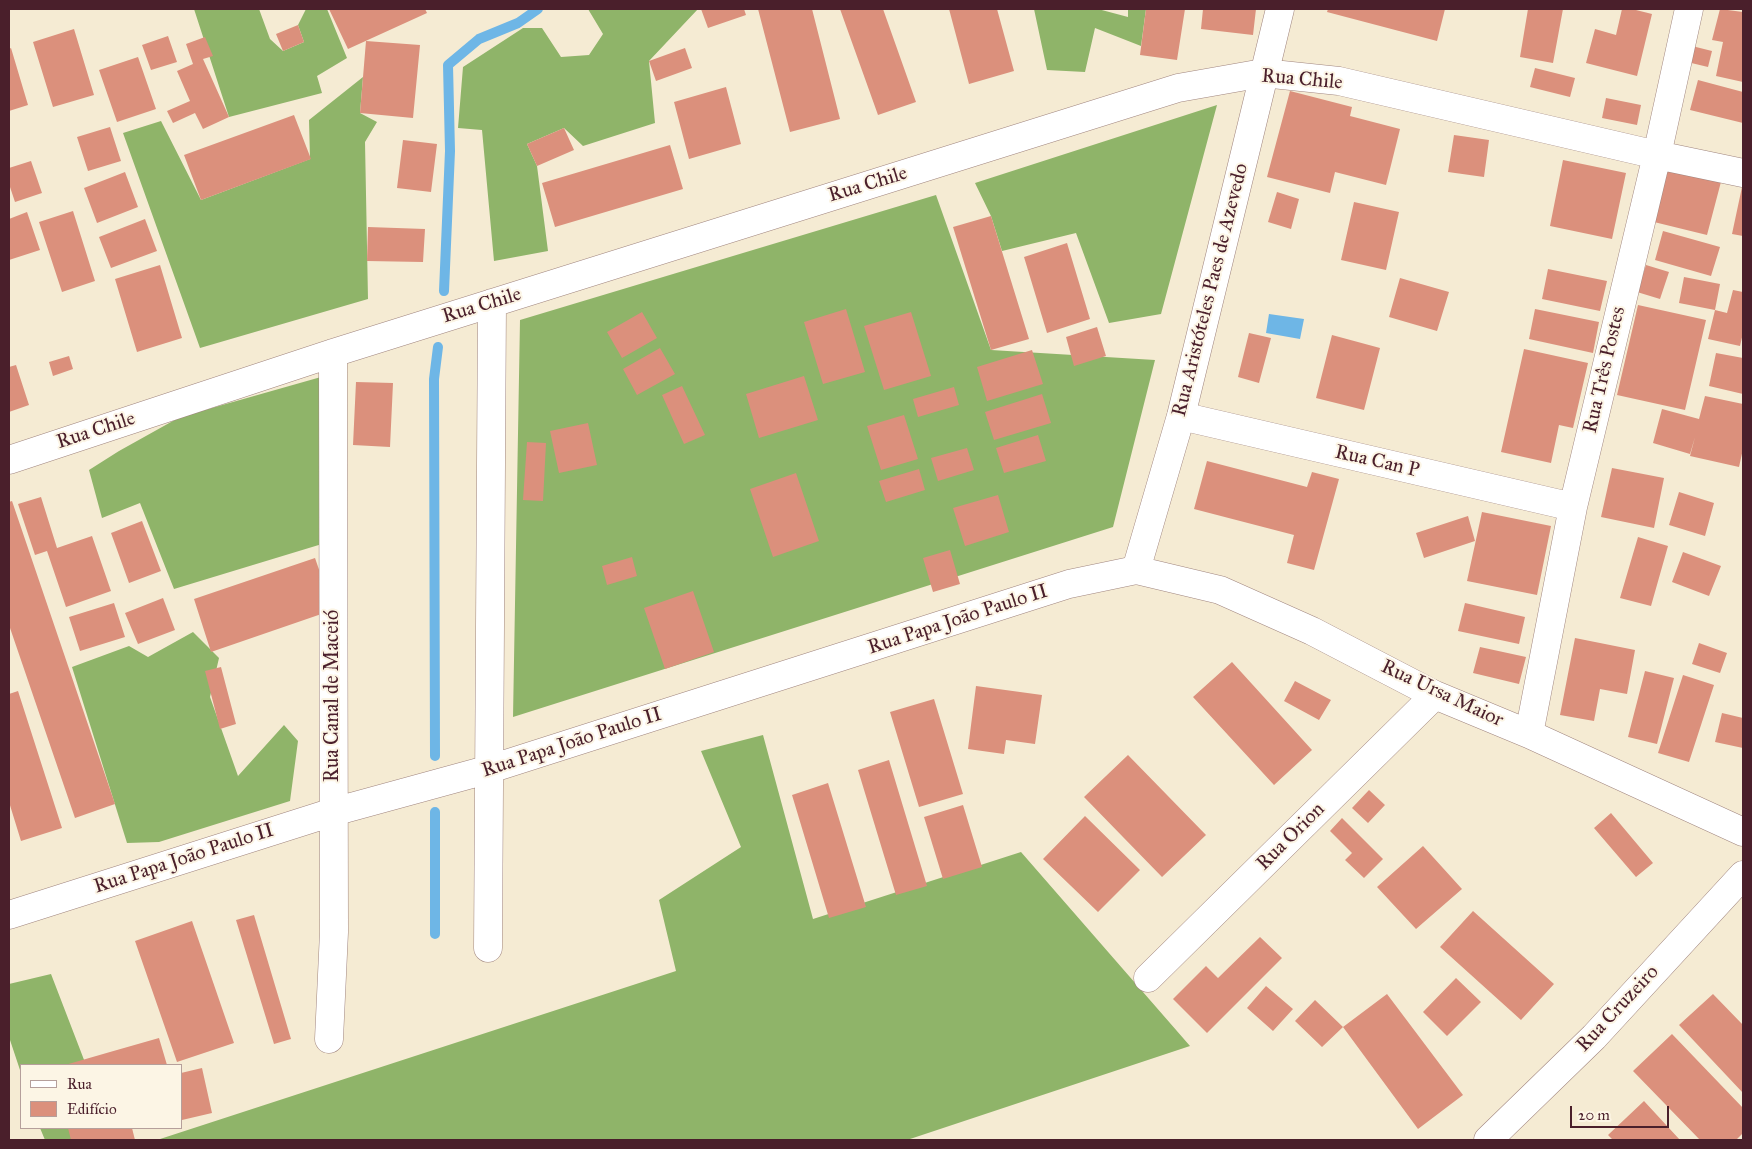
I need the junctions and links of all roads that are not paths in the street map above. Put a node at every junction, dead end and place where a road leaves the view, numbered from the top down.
1 (1280, 9) edge
2 (1689, 9) edge
3 (1263, 73) junction
4 (1657, 155) junction
5 (1743, 173) edge
6 (492, 303) junction
7 (333, 353) junction
8 (1180, 416) junction
9 (9, 460) edge
10 (1573, 507) junction
11 (1136, 570) junction
12 (1434, 696) junction
13 (1529, 734) junction
14 (490, 769) junction
15 (333, 812) junction
16 (1743, 832) edge
17 (1743, 875) edge
18 (9, 915) edge
19 (488, 948) dead end
20 (1148, 978) dead end
21 (329, 1039) dead end
22 (1488, 1140) edge

1 - 3 street, Rua Aristóteles Paes de Azevedo
2 - 4 street, Rua Três Postes
3 - 4 street, Rua Chile
3 - 6 street, Rua Chile
3 - 8 street, Rua Aristóteles Paes de Azevedo
4 - 5 street, Rua Chile
4 - 10 street, Rua Três Postes
6 - 7 street, Rua Chile
6 - 14 street
7 - 9 street, Rua Chile
7 - 15 street, Rua Canal de Maceió
8 - 10 street, Rua Can P
8 - 11 street, Rua Aristóteles Paes de Azevedo
10 - 13 street, Rua Três Postes
11 - 12 street, Rua Ursa Maior
11 - 14 street, Rua Papa João Paulo II
12 - 13 street, Rua Ursa Maior
12 - 20 street, Rua Orion
13 - 16 street, Rua Ursa Maior
14 - 15 street, Rua Papa João Paulo II
14 - 19 street
15 - 18 street, Rua Papa João Paulo II
15 - 21 street, Rua Canal de Maceió
17 - 22 street, Rua Cruzeiro

